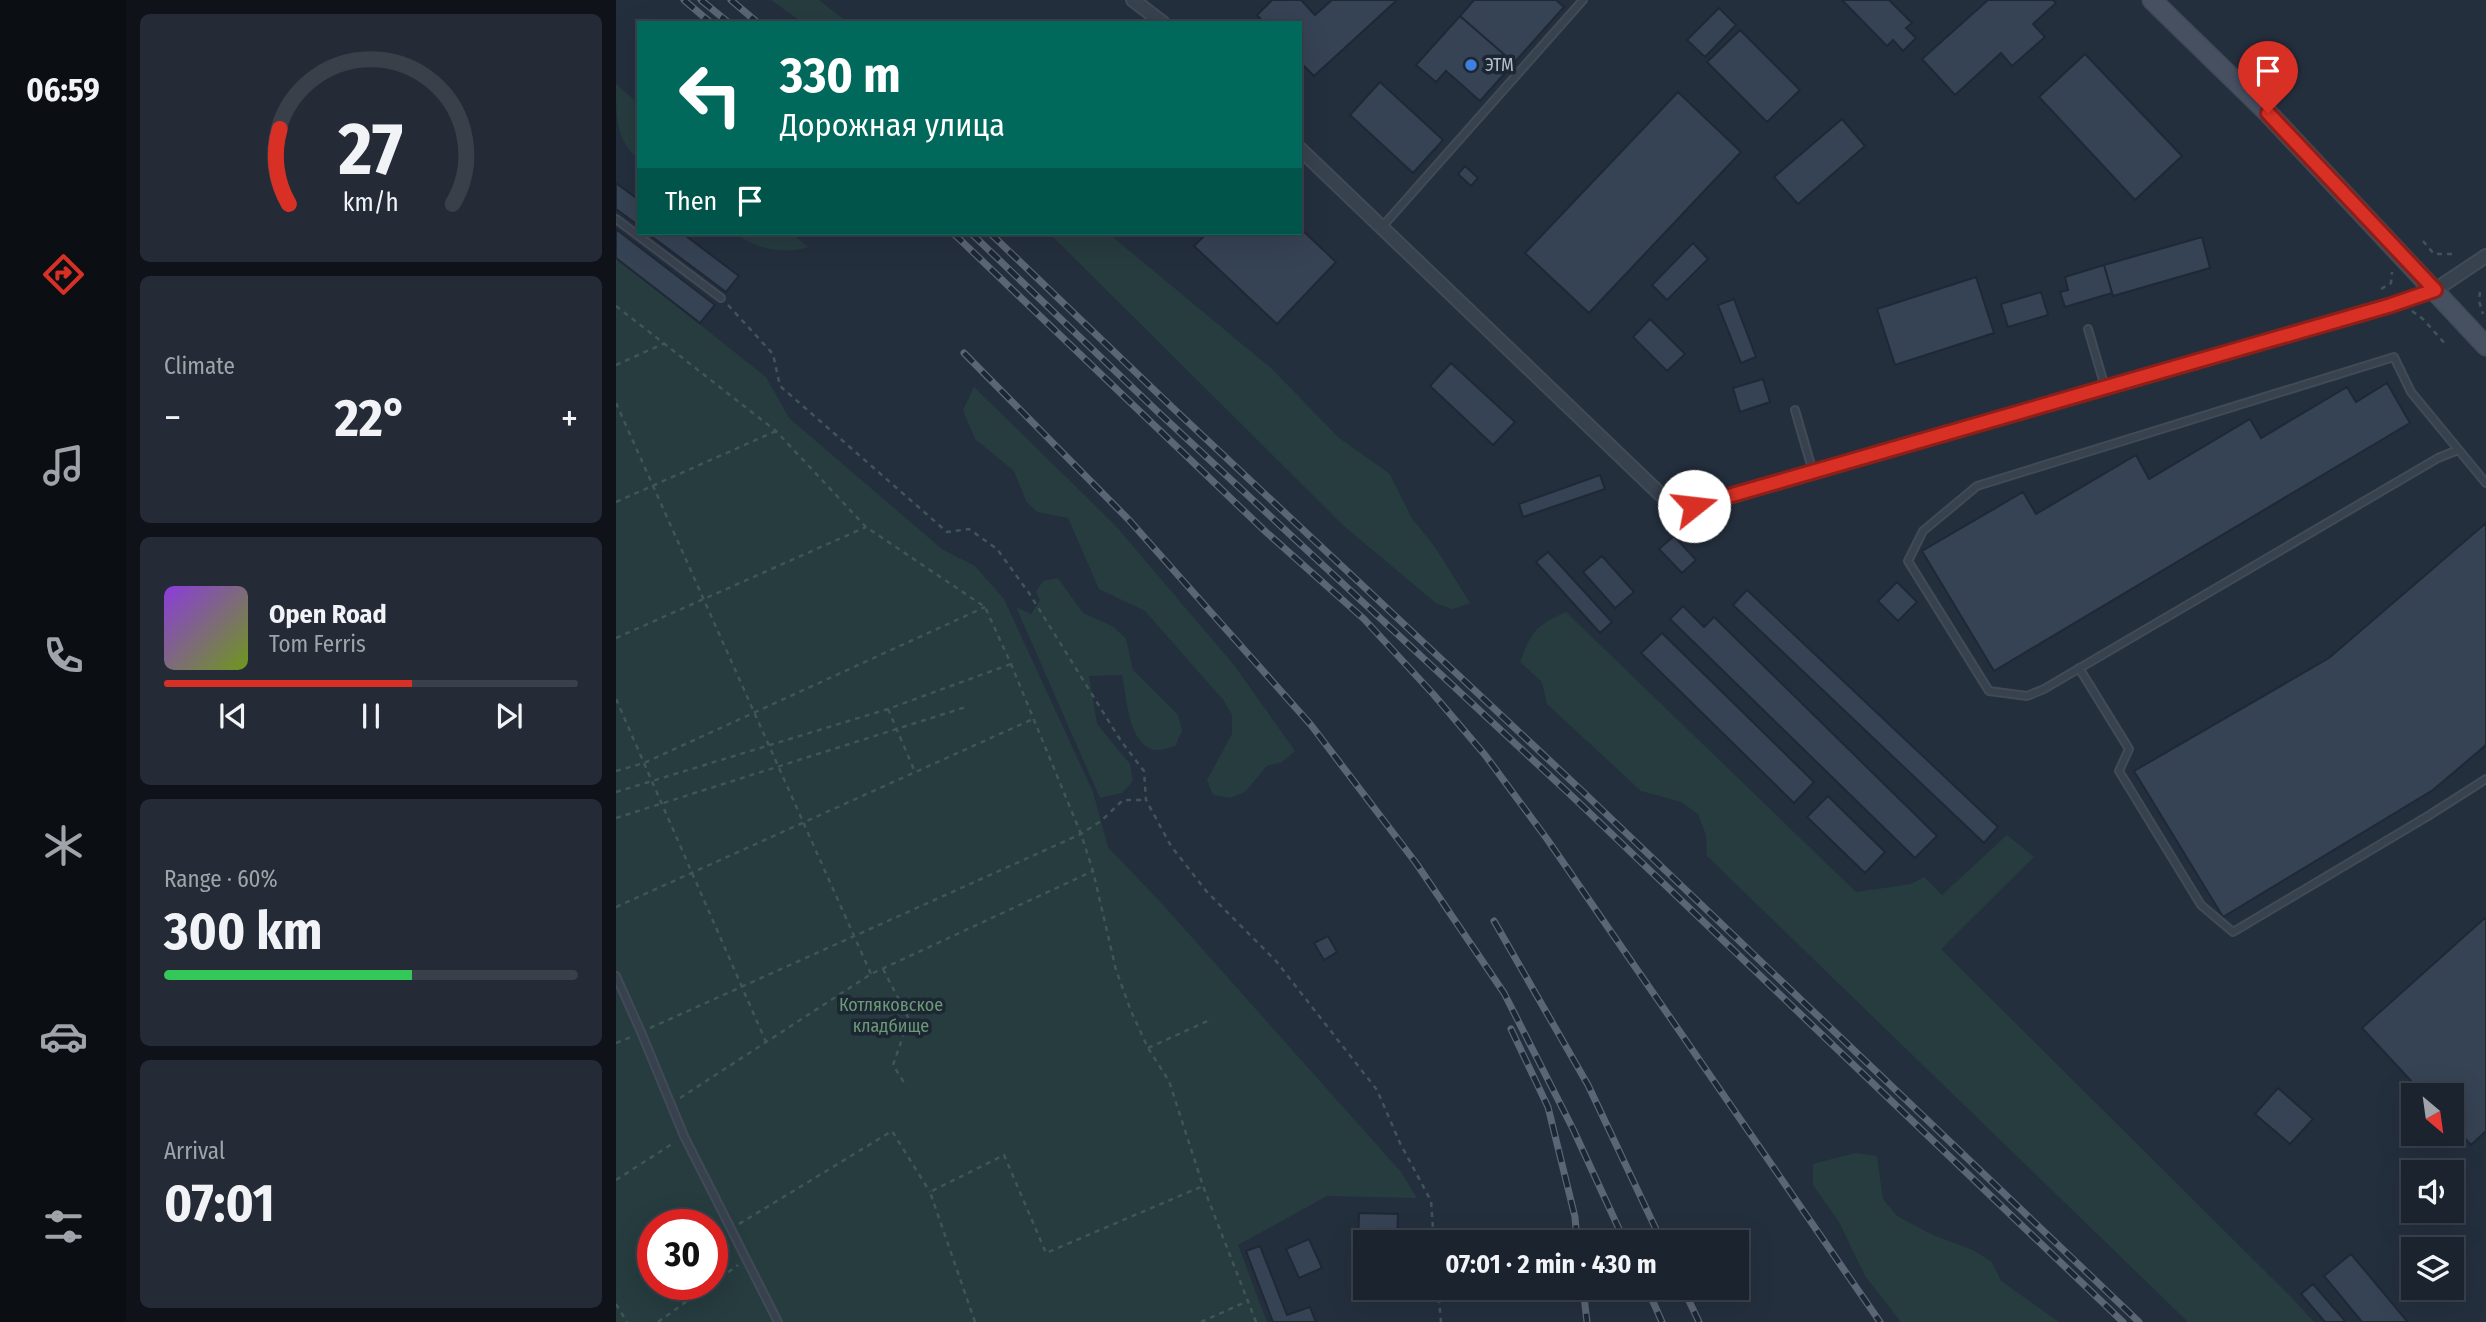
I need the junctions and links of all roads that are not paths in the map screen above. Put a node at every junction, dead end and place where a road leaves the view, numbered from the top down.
1 (1133, 0) edge
2 (1583, 0) edge
3 (2152, 0) edge
4 (1160, 21) edge
5 (1302, 151) edge
6 (616, 219) edge
7 (1382, 227) junction
8 (637, 235) edge
9 (637, 235) edge
10 (2486, 256) edge
11 (2435, 290) junction
12 (721, 298) road end
13 (2088, 329) dead end
14 (2486, 346) edge
15 (2105, 388) junction
16 (1795, 410) dead end
17 (2458, 450) junction
18 (1813, 472) junction
19 (2486, 483) edge
20 (2080, 668) junction
21 (2486, 779) edge
22 (616, 976) edge
23 (778, 1322) edge

1 - 4 street
2 - 7 lane
3 - 11 main road
5 - 7 street
6 - 9 lane
7 - 18 street
8 - 12 lane
10 - 11 street
11 - 14 main road
11 - 15 street
13 - 15 lane
15 - 18 street
16 - 18 lane
17 - 19 lane
17 - 20 lane
17 - 20 lane
20 - 21 lane
22 - 23 lane

